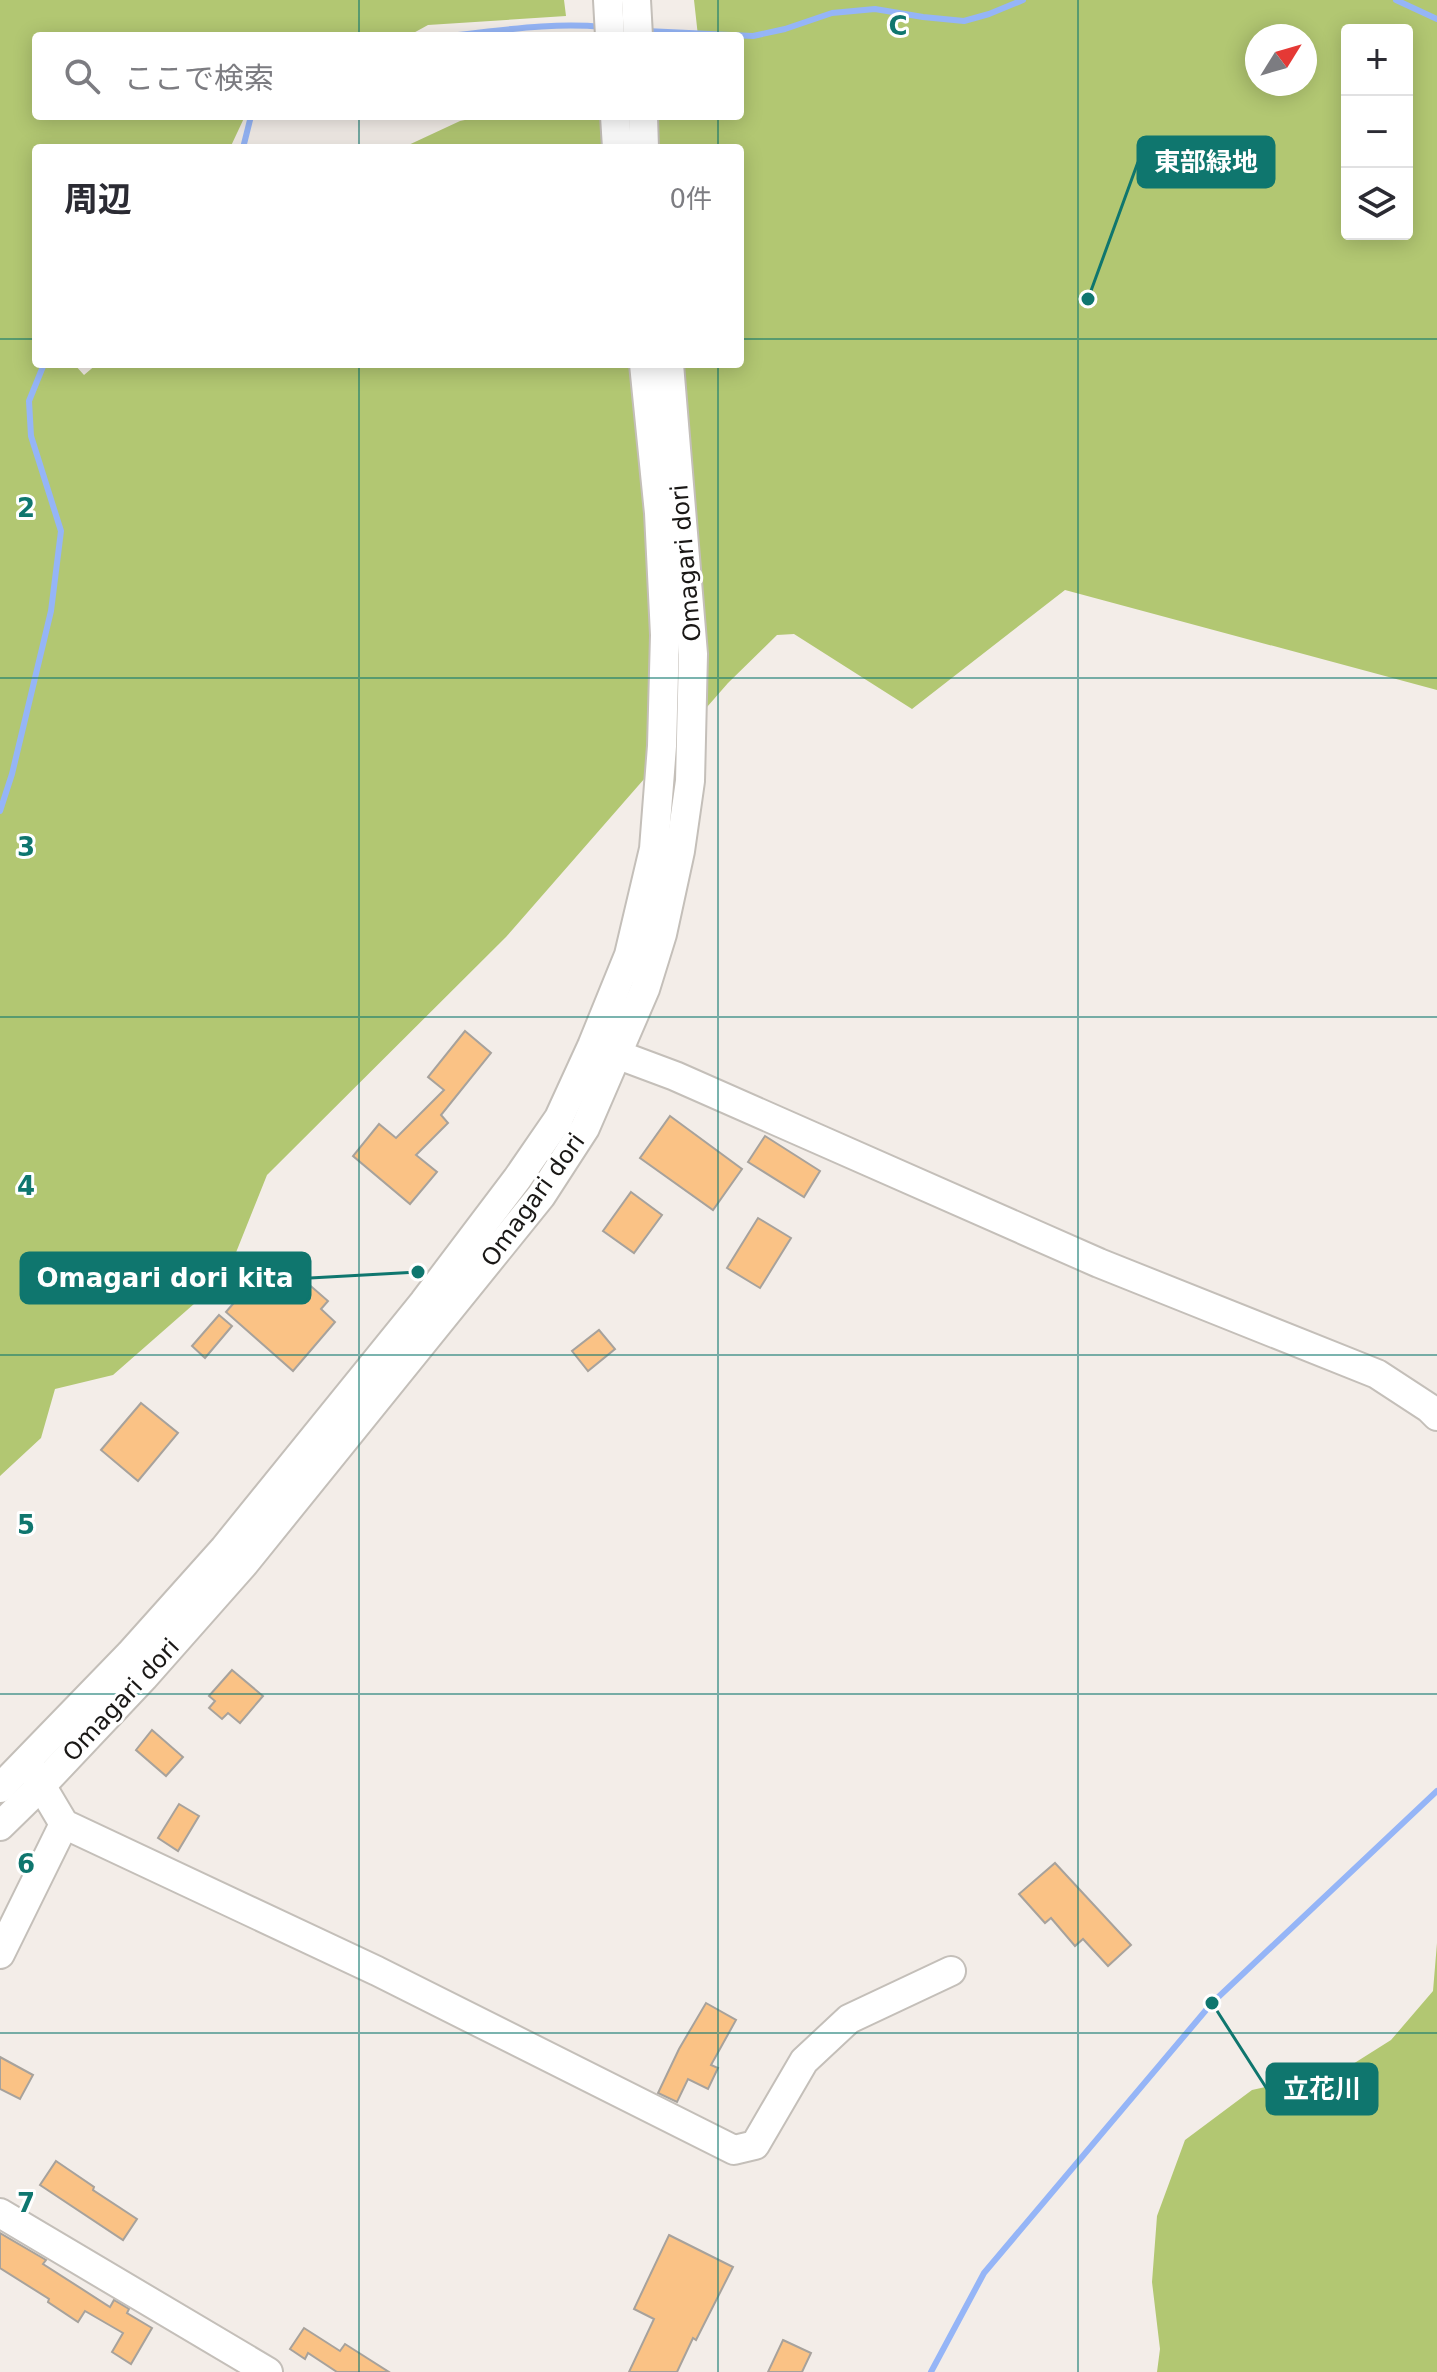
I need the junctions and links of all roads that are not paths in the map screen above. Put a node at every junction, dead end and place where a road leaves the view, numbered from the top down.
1 (608, 0) edge
2 (636, 0) edge
3 (610, 32) edge
4 (638, 32) edge
5 (615, 120) edge
6 (643, 120) edge
7 (617, 144) edge
8 (644, 144) edge
9 (644, 368) edge
10 (669, 368) edge
11 (604, 1050) junction
12 (1437, 1416) edge
13 (34, 1774) junction
14 (0, 1788) edge
15 (64, 1824) junction
16 (0, 1826) edge
17 (0, 1954) edge
18 (951, 1971) dead end
19 (0, 2213) edge
20 (268, 2372) edge

1 - 3 street
2 - 4 street
5 - 7 street
6 - 8 street
9 - 11 street, Omagari dori
10 - 11 street, Omagari dori
11 - 12 street
11 - 13 street, Omagari dori
13 - 14 street, Omagari dori
13 - 15 street
13 - 16 street, Omagari dori
15 - 17 street
15 - 18 street
19 - 20 street

